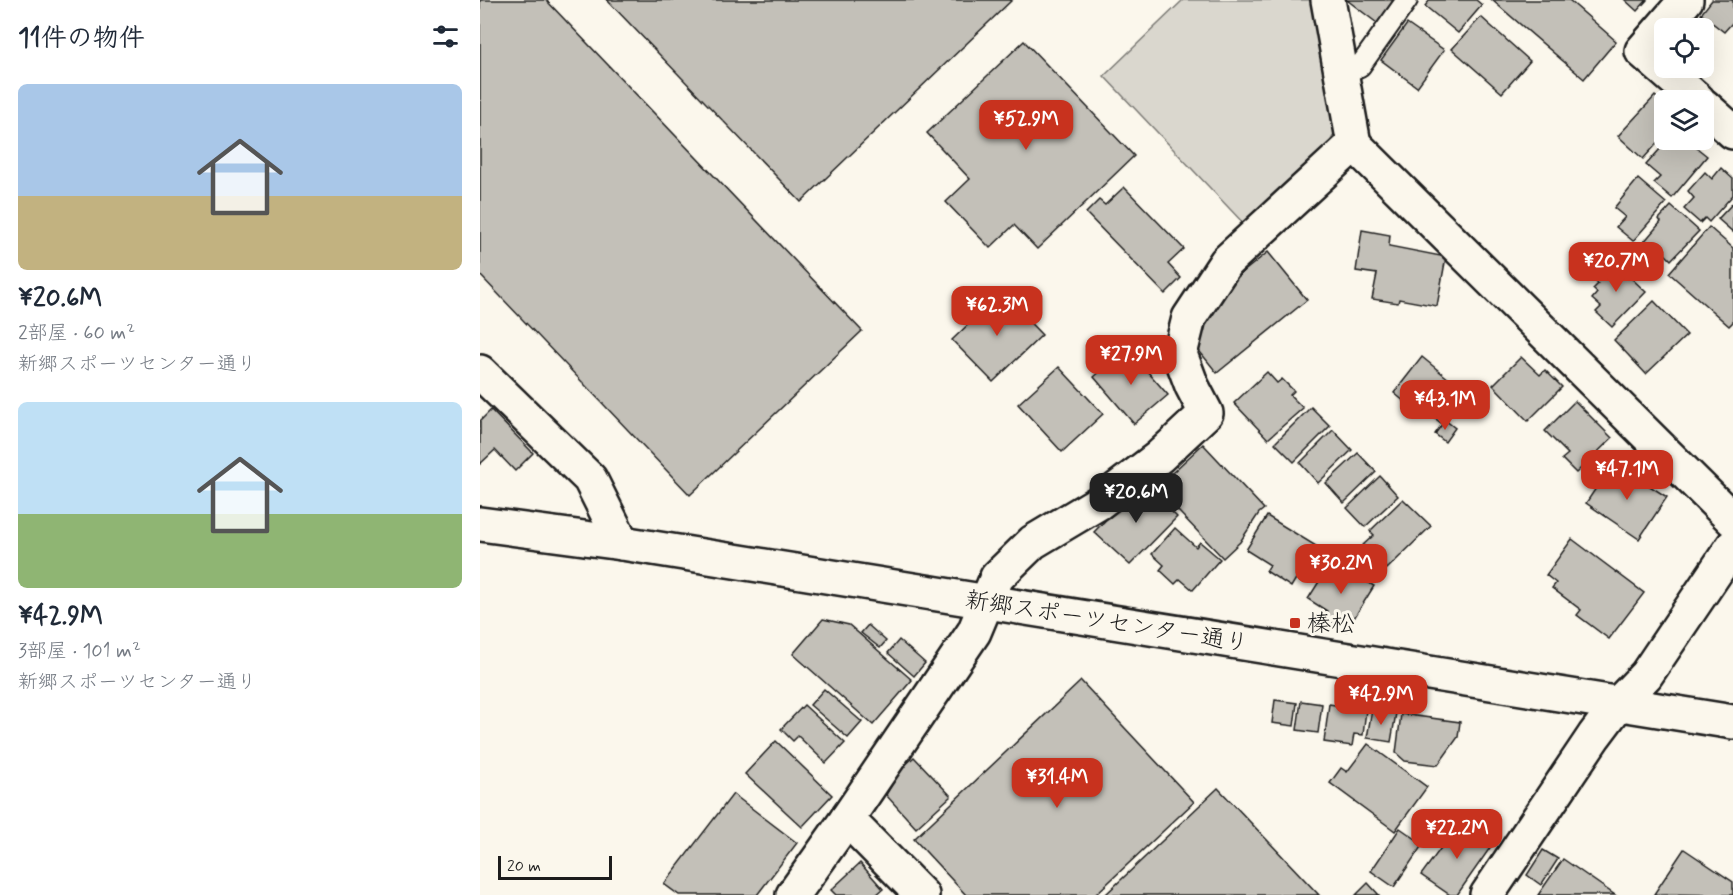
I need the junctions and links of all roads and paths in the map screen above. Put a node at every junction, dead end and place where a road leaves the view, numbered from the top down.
1 (1407, 0) edge
2 (1686, 0) edge
3 (1329, 1) edge
4 (1341, 75) junction
5 (1687, 90) edge
6 (1714, 115) edge
7 (1733, 132) edge
8 (1354, 144) junction
9 (480, 372) edge
10 (1733, 520) edge
11 (480, 524) edge
12 (622, 543) junction
13 (1733, 546) edge
14 (986, 601) junction
15 (1618, 704) junction
16 (1733, 722) edge
17 (847, 819) junction
18 (1491, 894) edge
19 (793, 895) edge
20 (922, 895) edge

1 - 4 lane
2 - 5 street
3 - 4 street
4 - 8 street
6 - 7 street
8 - 10 street
8 - 14 street
9 - 12 street
11 - 12 street, 新郷スポーツセンター通り
12 - 14 street, 新郷スポーツセンター通り
13 - 15 street
14 - 15 street, 新郷スポーツセンター通り
14 - 17 street
15 - 16 street, 新郷スポーツセンター通り
15 - 18 street
17 - 19 street
17 - 20 street

